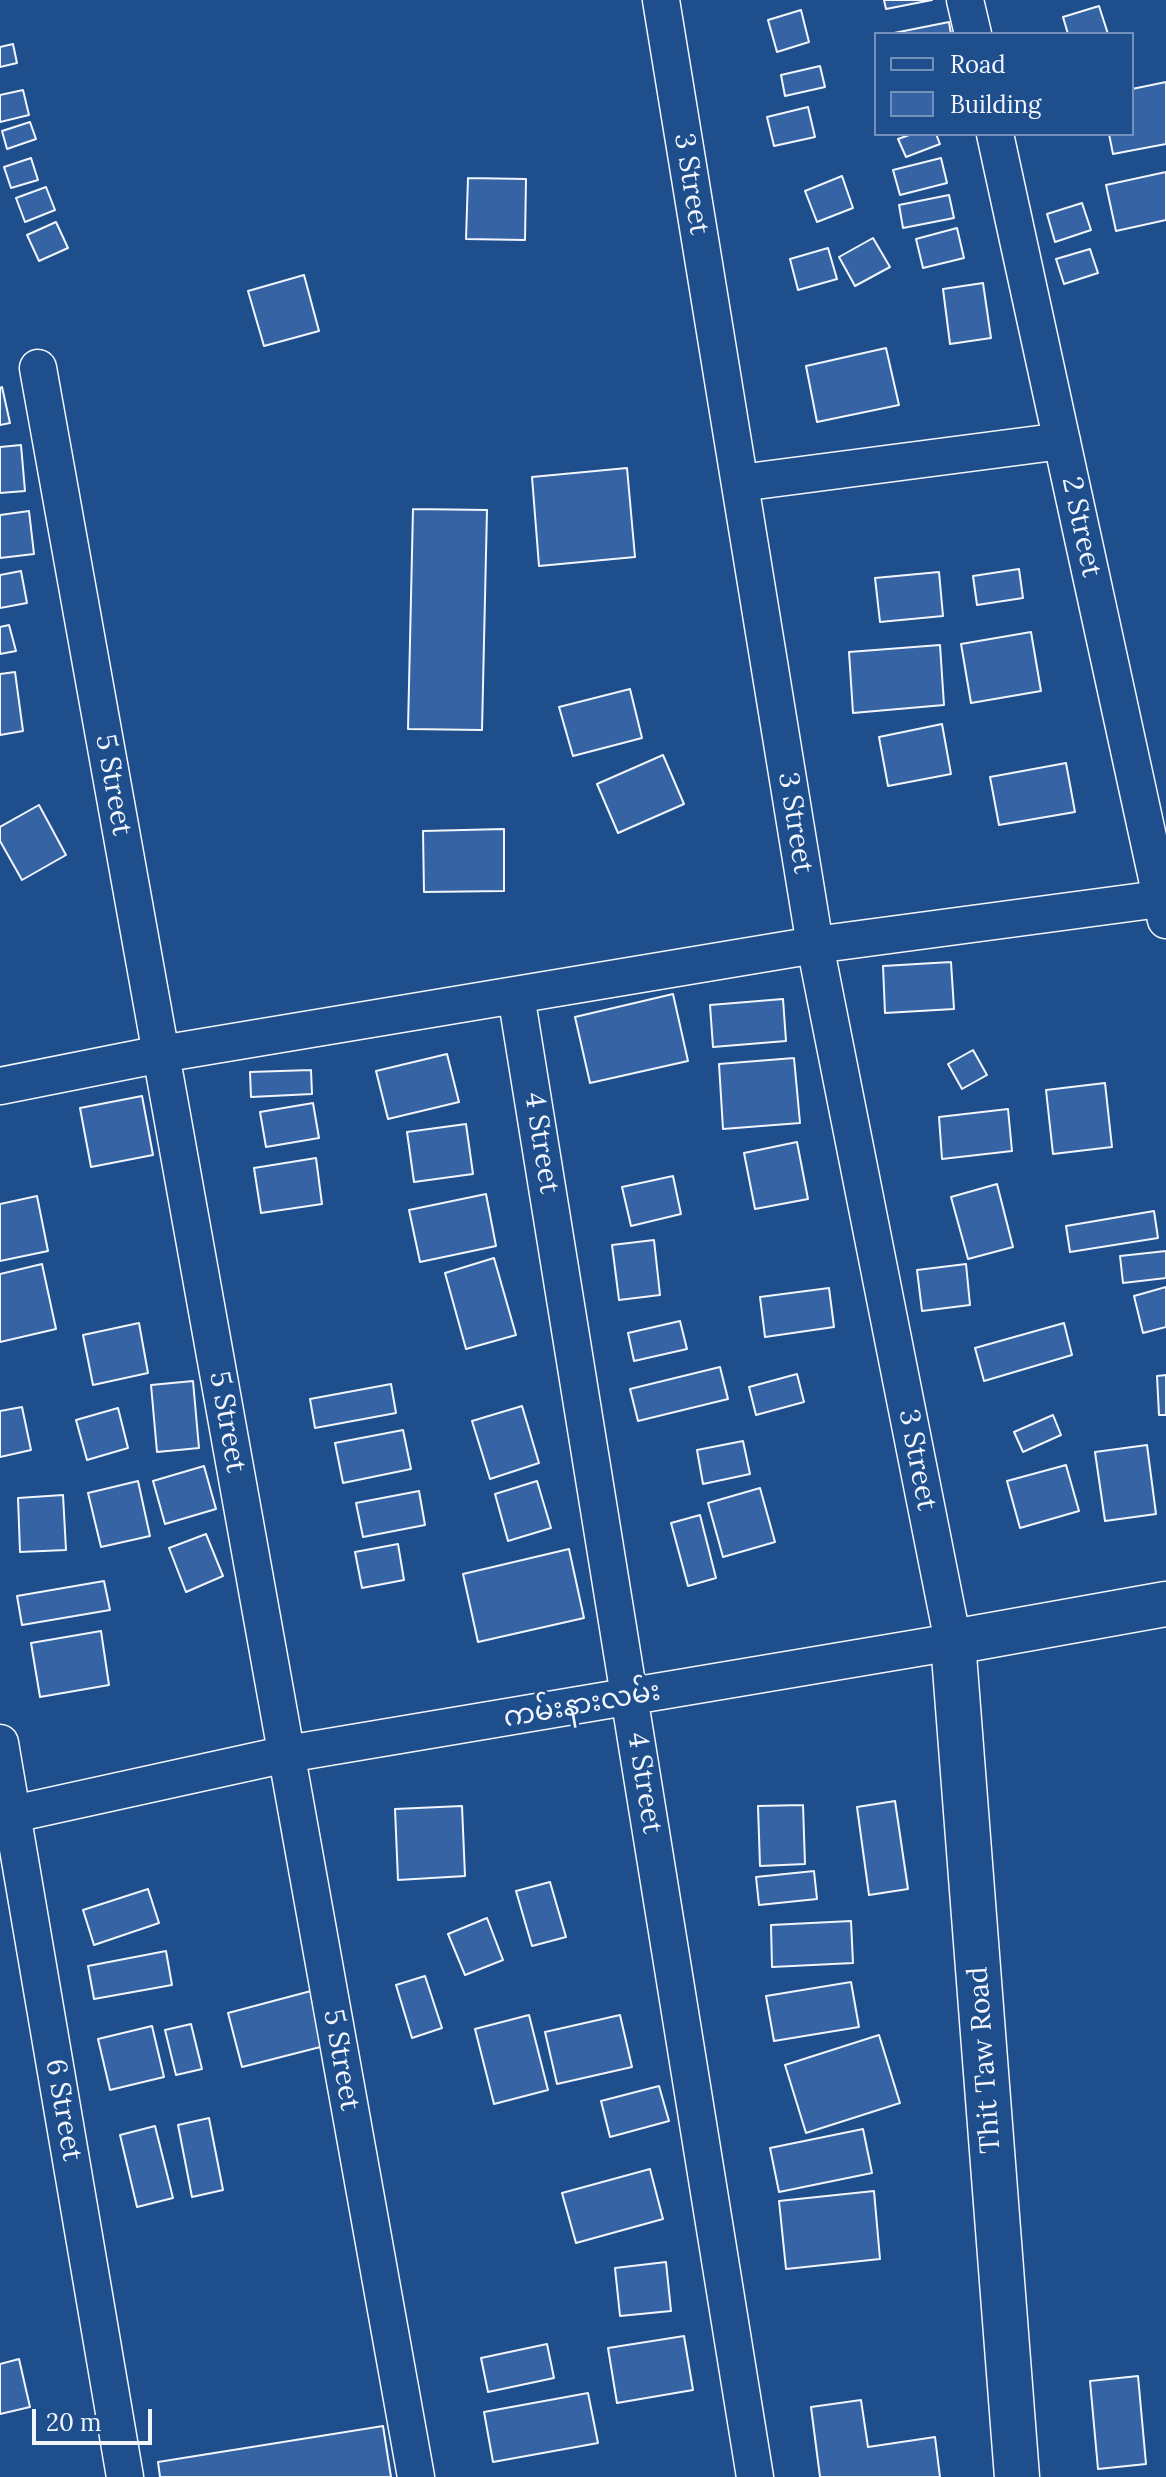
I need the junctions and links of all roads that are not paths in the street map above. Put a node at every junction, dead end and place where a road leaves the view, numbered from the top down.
1 (661, 0) edge
2 (965, 0) edge
3 (973, 32) edge
4 (995, 136) edge
5 (38, 368) dead end
6 (1062, 441) junction
7 (740, 483) junction
8 (1165, 905) edge
9 (815, 945) junction
10 (516, 995) junction
11 (161, 1054) junction
12 (0, 1086) edge
13 (1166, 1604) edge
14 (953, 1642) junction
15 (630, 1696) junction
16 (0, 1743) edge
17 (287, 1754) junction
18 (6, 1816) edge
19 (125, 2477) edge
20 (416, 2477) edge
21 (755, 2477) edge
22 (1017, 2477) edge

1 - 7 street, 3 Street
2 - 3 street
4 - 6 street, 2 Street
5 - 11 street, 5 Street
6 - 7 street
6 - 8 street, 2 Street
7 - 9 street, 3 Street
8 - 9 street
9 - 10 street
9 - 14 street, 3 Street
10 - 11 street
10 - 15 street, 4 Street
11 - 12 street
11 - 17 street, 5 Street
13 - 14 street, ကမ်းနားလမ်း
14 - 15 street, ကမ်းနားလမ်း
14 - 22 street, Thit Taw Road
15 - 17 street, ကမ်းနားလမ်း
15 - 21 street, 4 Street
16 - 18 street, 6 Street
17 - 18 street, ကမ်းနားလမ်း
17 - 20 street, 5 Street
18 - 19 street, 6 Street

